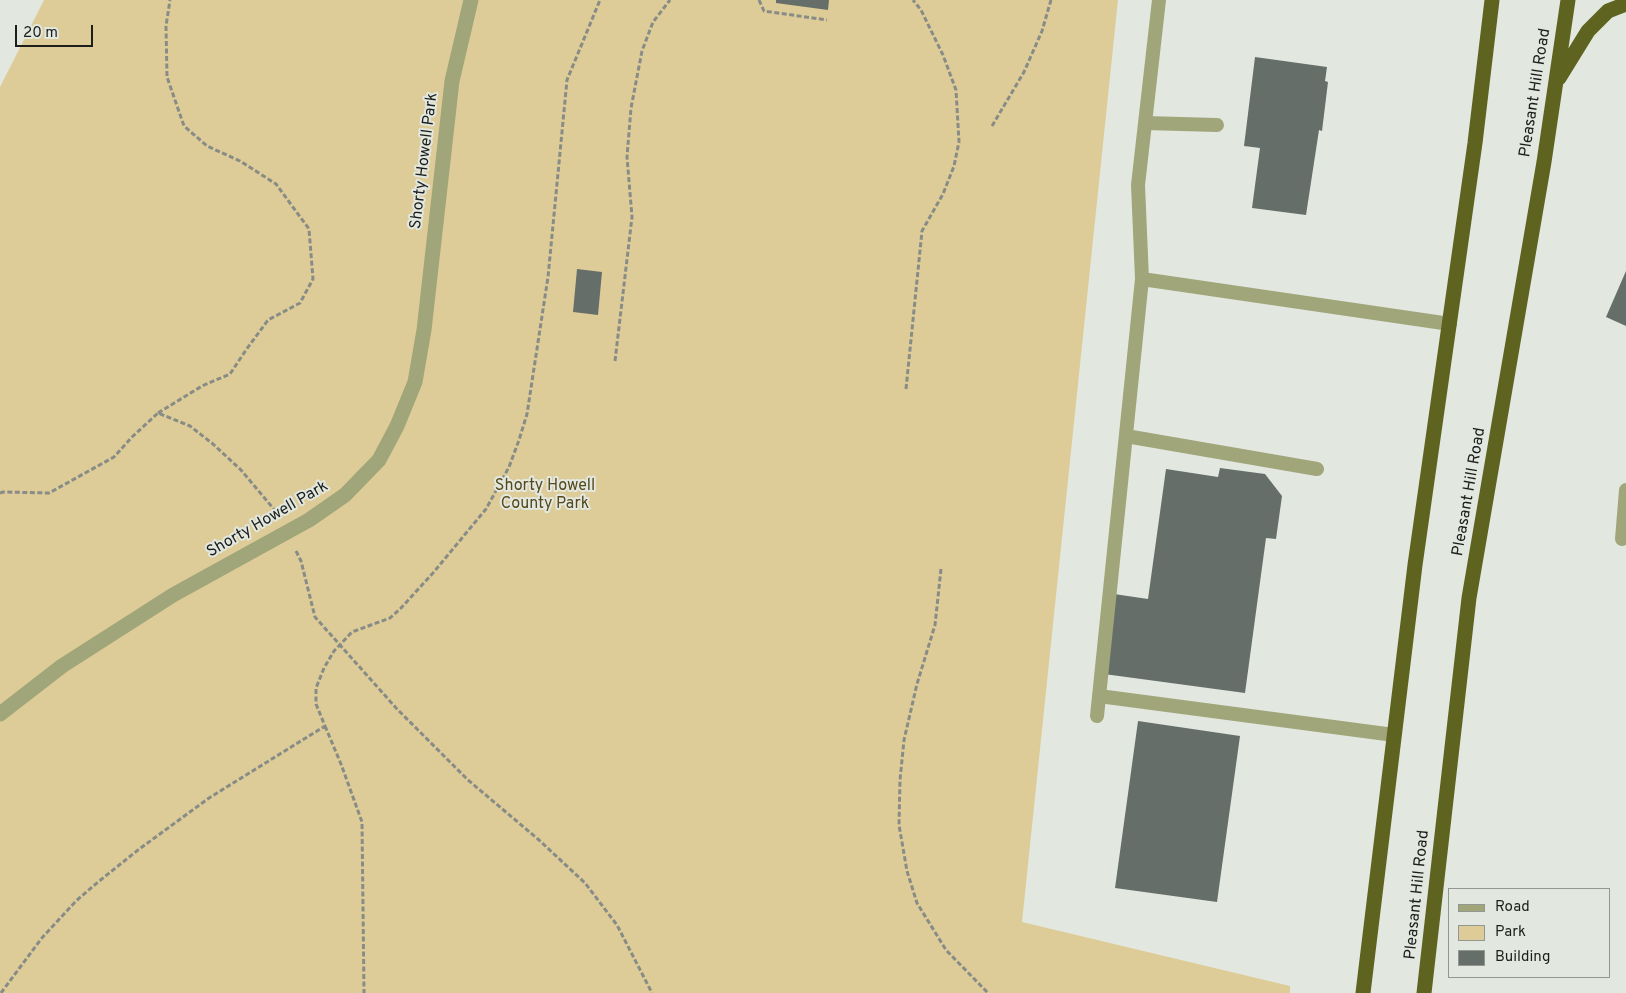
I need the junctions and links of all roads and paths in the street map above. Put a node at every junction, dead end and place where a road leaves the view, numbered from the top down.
1 (170, 0) edge
2 (472, 0) edge
3 (600, 0) edge
4 (670, 0) edge
5 (759, 0) edge
6 (913, 0) edge
7 (1051, 0) edge
8 (1159, 0) edge
9 (1492, 0) edge
10 (1568, 0) edge
11 (1626, 4) edge
12 (827, 20) dead end
13 (1555, 84) junction
14 (1145, 123) junction
15 (992, 126) dead end
16 (1217, 126) dead end
17 (1142, 279) junction
18 (1450, 324) junction
19 (615, 361) dead end
20 (906, 389) dead end
21 (158, 413) junction
22 (1126, 436) junction
23 (1317, 469) dead end
24 (1626, 490) edge
25 (0, 493) edge
26 (286, 532) junction
27 (1622, 539) dead end
28 (941, 570) dead end
29 (340, 645) junction
30 (1099, 696) junction
31 (0, 714) edge
32 (1097, 716) dead end
33 (325, 726) junction
34 (1394, 735) junction
35 (1, 993) edge
36 (364, 993) edge
37 (652, 993) edge
38 (988, 993) edge
39 (1363, 993) edge
40 (1424, 993) edge

1 - 21 path
2 - 26 street, Shorty Howell Park
3 - 29 path
4 - 19 path
5 - 12 path
6 - 20 path
7 - 15 path
8 - 14 lane
9 - 18 highway
10 - 13 highway, Pleasant Hill Road
11 - 13 highway
13 - 40 highway, Pleasant Hill Road
14 - 16 lane
14 - 17 lane
17 - 18 lane
17 - 22 lane
18 - 34 highway
21 - 25 path
21 - 26 path
22 - 23 lane
22 - 30 lane
24 - 27 lane
26 - 29 path
26 - 31 street, Shorty Howell Park
28 - 38 path
29 - 33 path
29 - 37 path
30 - 32 lane
30 - 34 lane
33 - 35 path
33 - 36 path
34 - 39 highway

